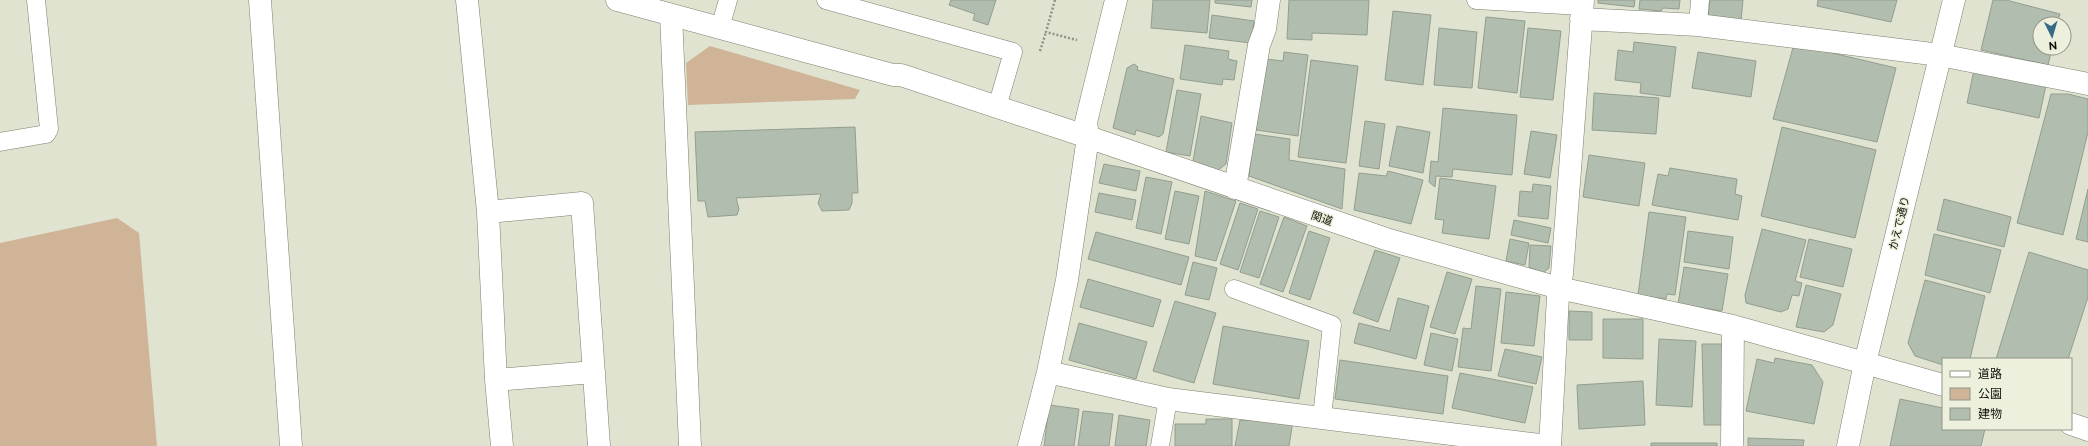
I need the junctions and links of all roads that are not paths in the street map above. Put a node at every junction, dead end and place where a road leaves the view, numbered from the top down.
1 (36, 0) edge
2 (260, 0) edge
3 (467, 0) edge
4 (617, 0) edge
5 (728, 0) edge
6 (826, 0) edge
7 (1116, 0) edge
8 (1269, 0) edge
9 (1476, 0) edge
10 (1700, 0) edge
11 (1954, 0) edge
12 (1582, 8) edge
13 (672, 15) junction
14 (1698, 25) junction
15 (720, 28) junction
16 (1940, 54) junction
17 (2088, 84) edge
18 (997, 107) junction
19 (1088, 137) junction
20 (0, 142) edge
21 (1235, 188) junction
22 (488, 212) junction
23 (1560, 288) junction
24 (1234, 289) dead end
25 (1733, 326) junction
26 (1865, 363) junction
27 (594, 372) junction
28 (1048, 372) junction
29 (496, 380) junction
30 (1942, 385) edge
31 (1168, 399) junction
32 (1322, 417) junction
33 (2072, 424) edge
34 (2088, 430) edge
35 (291, 446) edge
36 (502, 446) edge
37 (599, 446) edge
38 (690, 446) edge
39 (1029, 446) edge
40 (1160, 446) edge
41 (1549, 446) edge
42 (1732, 446) edge
43 (1848, 446) edge

1 - 20 lane
2 - 35 street
3 - 22 street
4 - 13 street, 関道
5 - 15 lane
6 - 18 lane
7 - 19 street
8 - 21 street
9 - 12 lane
10 - 14 lane
11 - 16 street, かえで通り
12 - 14 street
12 - 23 street
13 - 15 street, 関道
13 - 38 street
14 - 16 street
15 - 18 street, 関道
16 - 17 street
16 - 26 street, かえで通り
18 - 19 street, 関道
19 - 21 street, 関道
19 - 28 street
21 - 23 street, 関道
22 - 27 street
22 - 29 street
23 - 25 street, 関道
23 - 41 street
24 - 32 lane
25 - 26 street, 関道
25 - 42 street
26 - 30 street, 関道
26 - 43 street, かえで通り
27 - 29 street
27 - 37 street
28 - 31 street
28 - 39 street
29 - 36 street
31 - 32 street
31 - 40 lane
32 - 41 street
33 - 34 street

